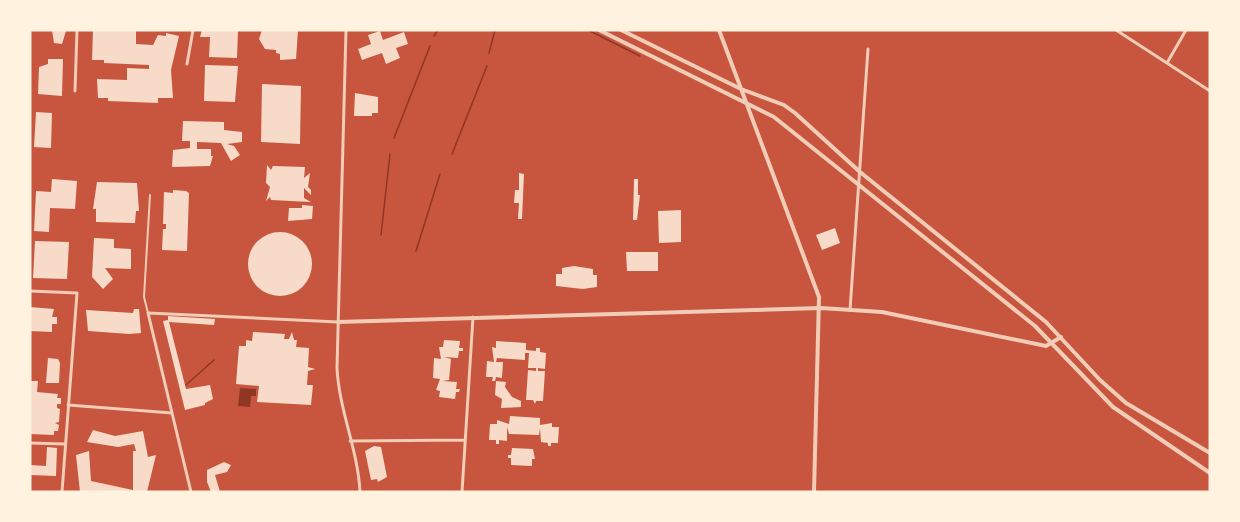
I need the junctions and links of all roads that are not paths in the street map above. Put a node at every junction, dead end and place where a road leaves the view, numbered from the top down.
1 (77, 30) edge
2 (193, 30) edge
3 (346, 30) edge
4 (599, 30) edge
5 (621, 30) edge
6 (719, 30) edge
7 (1116, 30) edge
8 (1186, 30) edge
9 (868, 49) dead end
10 (1167, 63) junction
11 (187, 64) dead end
12 (741, 89) junction
13 (1210, 91) edge
14 (75, 92) dead end
15 (746, 101) junction
16 (860, 172) junction
17 (859, 183) junction
18 (150, 195) dead end
19 (30, 291) edge
20 (821, 308) junction
21 (850, 310) junction
22 (148, 313) junction
23 (473, 317) junction
24 (338, 322) junction
25 (1061, 337) junction
26 (1054, 343) junction
27 (68, 405) junction
28 (172, 413) junction
29 (1151, 419) junction
30 (1144, 429) junction
31 (465, 440) junction
32 (350, 441) junction
33 (30, 443) edge
34 (65, 444) junction
35 (1210, 453) edge
36 (1210, 473) edge
37 (62, 492) edge
38 (191, 492) edge
39 (360, 492) edge
40 (462, 492) edge
41 (814, 492) edge

1 - 14 street
2 - 11 street
3 - 24 street
4 - 15 street
5 - 12 street
6 - 12 street
7 - 10 street
8 - 10 street
9 - 16 street
10 - 13 street
12 - 15 street
12 - 16 street
15 - 17 street
15 - 20 street
16 - 17 street
16 - 25 street
17 - 21 street
17 - 26 street
18 - 22 street
19 - 27 street
20 - 21 street
20 - 23 street
20 - 41 street
21 - 26 street
22 - 24 street
22 - 28 street
23 - 24 street
23 - 31 street
24 - 32 street
25 - 26 street
25 - 29 street
26 - 30 street
27 - 28 street
27 - 34 street
28 - 38 street
29 - 30 street
29 - 35 street
30 - 36 street
31 - 32 street
31 - 40 street
32 - 39 street
33 - 34 street
34 - 37 street

